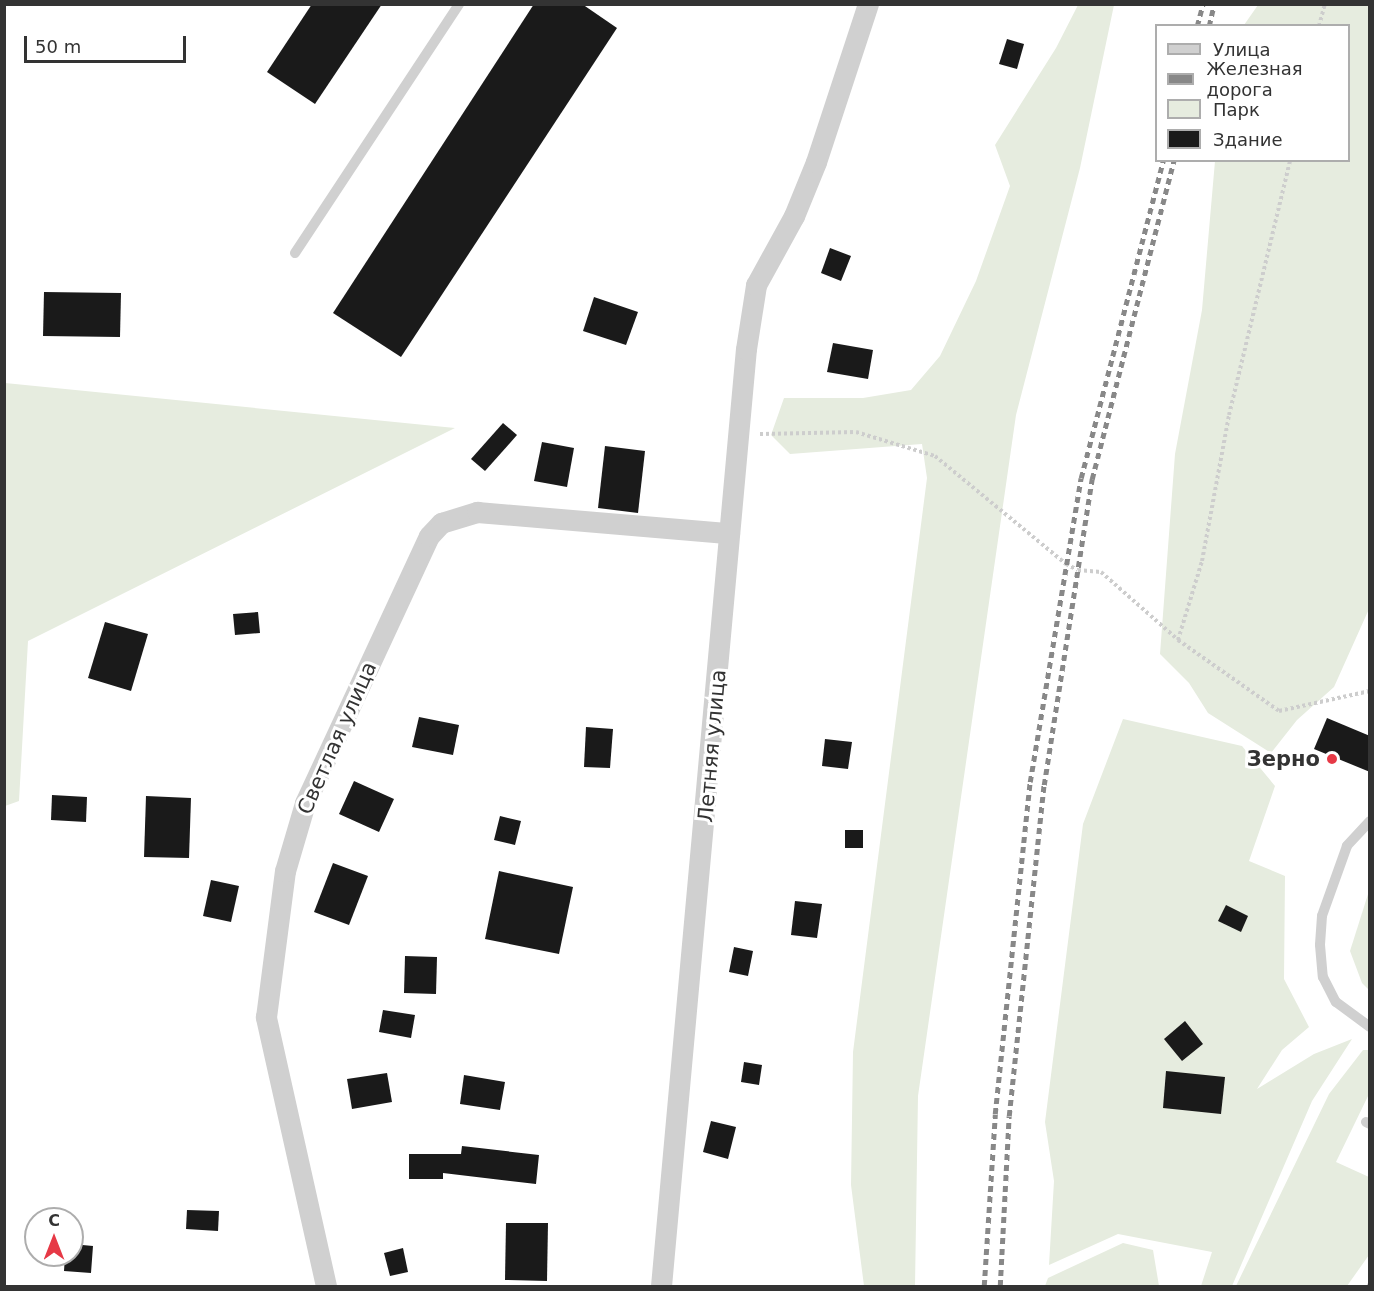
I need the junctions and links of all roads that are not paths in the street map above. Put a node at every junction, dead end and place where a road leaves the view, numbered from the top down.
1 (459, 4) edge
2 (868, 4) edge
3 (295, 253) dead end
4 (729, 533) junction
5 (1370, 821) edge
6 (1370, 1027) edge
7 (326, 1287) edge
8 (661, 1287) edge

1 - 3 lane
2 - 4 street, Летняя улица
4 - 7 street, Светлая улица
4 - 8 street, Летняя улица
5 - 6 lane

